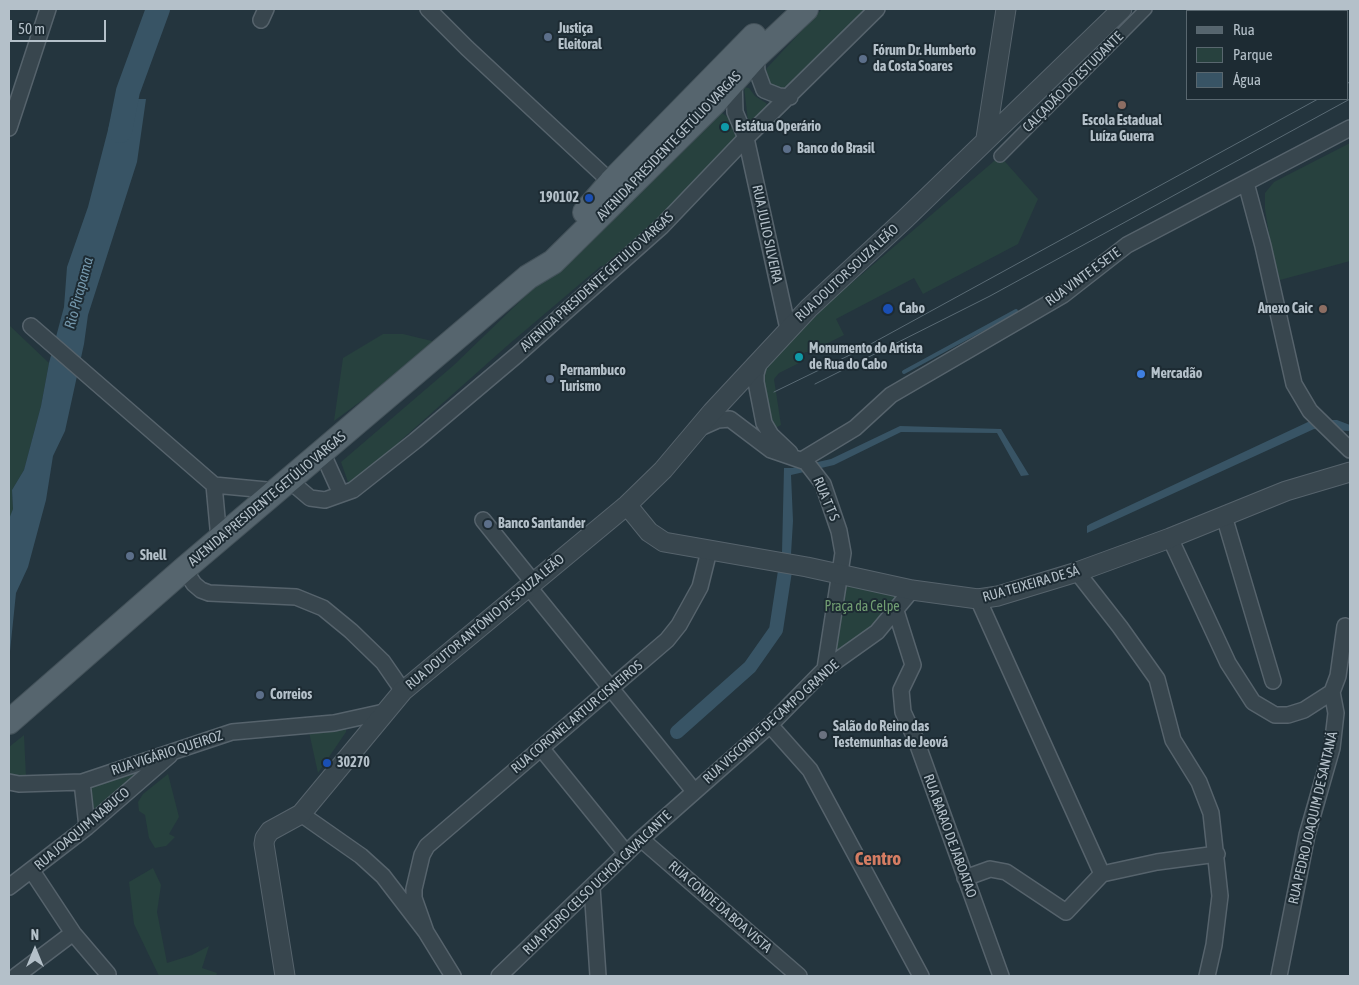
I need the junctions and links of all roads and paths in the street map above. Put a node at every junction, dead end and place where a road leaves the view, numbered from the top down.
1 (48, 9) edge
2 (428, 9) edge
3 (783, 9) edge
4 (806, 9) edge
5 (877, 9) edge
6 (1006, 9) edge
7 (1122, 9) edge
8 (1146, 9) edge
9 (747, 55) junction
10 (732, 84) junction
11 (790, 97) junction
12 (9, 128) edge
13 (1350, 128) edge
14 (746, 138) junction
15 (986, 138) junction
16 (1000, 156) dead end
17 (611, 182) junction
18 (1246, 183) junction
19 (528, 277) junction
20 (31, 326) dead end
21 (788, 329) junction
22 (761, 358) junction
23 (712, 412) joint
24 (697, 431) junction
25 (1349, 449) edge
26 (322, 452) junction
27 (798, 458) junction
28 (1346, 473) edge
29 (214, 485) junction
30 (284, 486) junction
31 (342, 494) junction
32 (627, 504) junction
33 (1224, 516) junction
34 (483, 520) dead end
35 (1170, 538) junction
36 (219, 540) junction
37 (709, 551) junction
38 (184, 569) junction
39 (1077, 572) junction
40 (839, 573) junction
41 (530, 584) junction
42 (912, 590) junction
43 (978, 600) junction
44 (896, 611) junction
45 (1345, 626) dead end
46 (825, 669) junction
47 (1274, 681) dead end
48 (611, 690) junction
49 (402, 691) junction
50 (1332, 692) junction
51 (384, 712) junction
52 (9, 722) edge
53 (770, 725) junction
54 (541, 748) junction
55 (177, 749) junction
56 (9, 782) edge
57 (82, 782) junction
58 (694, 791) junction
59 (301, 814) junction
60 (87, 826) junction
61 (641, 839) junction
62 (626, 853) junction
63 (1217, 854) junction
64 (32, 871) junction
65 (1102, 874) junction
66 (965, 878) junction
67 (9, 887) edge
68 (592, 887) junction
69 (426, 932) junction
70 (73, 933) junction
71 (108, 974) dead end
72 (16, 976) edge
73 (285, 976) edge
74 (453, 976) edge
75 (499, 976) edge
76 (598, 976) edge
77 (799, 976) edge
78 (921, 976) edge
79 (1001, 976) edge
80 (1207, 976) edge
81 (1279, 976) edge

1 - 12 street
2 - 17 street
3 - 9 main road, AVENIDA PRESIDENTE GETÚLIO VARGAS
4 - 9 main road, AVENIDA PRESIDENTE GETÚLIO VARGAS
5 - 11 street, AVENIDA PRESIDENTE GETULIO VARGAS
6 - 15 street
7 - 15 street, RUA DOUTOR SOUZA LEÃO
8 - 16 street, CALÇADÃO DO ESTUDANTE
9 - 10 main road, AVENIDA PRESIDENTE GETÚLIO VARGAS
9 - 11 street
9 - 17 main road, AVENIDA PRESIDENTE GETÚLIO VARGAS
10 - 14 street, RUA JULIO SILVEIRA
10 - 19 main road, AVENIDA PRESIDENTE GETÚLIO VARGAS
11 - 14 street, AVENIDA PRESIDENTE GETULIO VARGAS
13 - 18 street, RUA VINTE E SETE
14 - 21 street, RUA JULIO SILVEIRA
14 - 31 street, AVENIDA PRESIDENTE GETULIO VARGAS
15 - 21 street, RUA DOUTOR SOUZA LEÃO
17 - 19 main road, AVENIDA PRESIDENTE GETÚLIO VARGAS
18 - 25 street
18 - 27 street, RUA VINTE E SETE
19 - 26 main road, AVENIDA PRESIDENTE GETÚLIO VARGAS
20 - 29 street
21 - 22 street, RUA DOUTOR SOUZA LEÃO
22 - 23 street, RUA DOUTOR SOUZA LEÃO
22 - 27 street, RUA T T S
23 - 24 street, RUA DOUTOR ANTÔNIO DE SOUZA LEÃO
24 - 27 street
24 - 32 street, RUA DOUTOR ANTÔNIO DE SOUZA LEÃO
25 - 28 street
26 - 30 main road, AVENIDA PRESIDENTE GETÚLIO VARGAS
26 - 31 street
27 - 40 street, RUA T T S
28 - 33 street, RUA TEIXEIRA DE SÁ
29 - 30 street
29 - 36 street
30 - 31 street, AVENIDA PRESIDENTE GETULIO VARGAS
30 - 36 main road, AVENIDA PRESIDENTE GETÚLIO VARGAS
32 - 37 street, RUA TEIXEIRA DE SÁ
32 - 41 street, RUA DOUTOR ANTÔNIO DE SOUZA LEÃO
33 - 35 street, RUA TEIXEIRA DE SÁ
33 - 47 street
34 - 41 street
35 - 39 street, RUA TEIXEIRA DE SÁ
35 - 50 street
36 - 38 main road, AVENIDA PRESIDENTE GETÚLIO VARGAS
37 - 40 street, RUA TEIXEIRA DE SÁ
37 - 48 street, RUA CORONEL ARTUR CISNEIROS
38 - 49 street
38 - 52 main road, AVENIDA PRESIDENTE GETÚLIO VARGAS
39 - 43 street, RUA TEIXEIRA DE SÁ
39 - 63 street
40 - 42 street, RUA TEIXEIRA DE SÁ
40 - 46 street, RUA T T S
41 - 48 street
41 - 49 street, RUA DOUTOR ANTÔNIO DE SOUZA LEÃO
42 - 43 street, RUA TEIXEIRA DE SÁ
42 - 44 street, RUA VISCONDE DE CAMPO GRANDE
43 - 65 street
44 - 46 street, RUA VISCONDE DE CAMPO GRANDE
44 - 66 street, RUA BARAO DE JABOATAO
45 - 50 street
46 - 53 street, RUA VISCONDE DE CAMPO GRANDE
48 - 54 street, RUA CORONEL ARTUR CISNEIROS
48 - 58 street
49 - 51 street, RUA DOUTOR ANTÔNIO DE SOUZA LEÃO
50 - 81 street, RUA PEDRO JOAQUIM DE SANTANÁ
51 - 55 street, RUA VIGÁRIO QUEIROZ
51 - 59 street, RUA DOUTOR ANTÔNIO DE SOUZA LEÃO
53 - 58 street, RUA VISCONDE DE CAMPO GRANDE
53 - 78 street
54 - 62 street
54 - 69 street, RUA CORONEL ARTUR CISNEIROS
55 - 57 street, RUA VIGÁRIO QUEIROZ
55 - 60 street, RUA JOAQUIM NABUCO
56 - 57 street, RUA VIGÁRIO QUEIROZ
57 - 60 street
58 - 61 street, RUA PEDRO CELSO UCHOA CAVALCANTE
59 - 69 street
59 - 73 street, RUA DOUTOR ANTÔNIO DE SOUZA LEÃO
60 - 64 street, RUA JOAQUIM NABUCO
61 - 62 street, RUA PEDRO CELSO UCHOA CAVALCANTE
61 - 77 street, RUA CONDE DA BOA VISTA
62 - 68 street, RUA PEDRO CELSO UCHOA CAVALCANTE
63 - 65 street
63 - 80 street
64 - 67 street, RUA JOAQUIM NABUCO
64 - 70 street
65 - 66 street
66 - 79 street, RUA BARAO DE JABOATAO
68 - 75 street, RUA PEDRO CELSO UCHOA CAVALCANTE
68 - 76 street
69 - 74 street
70 - 71 street
70 - 72 street

